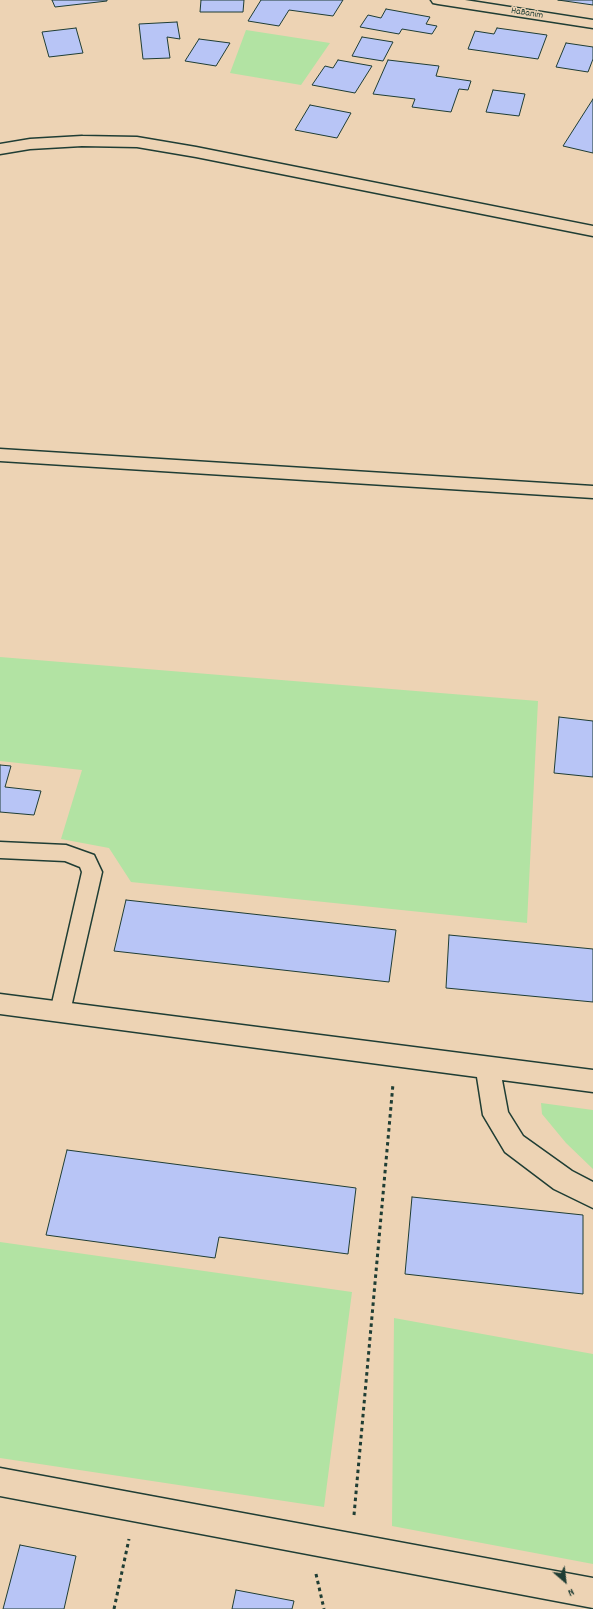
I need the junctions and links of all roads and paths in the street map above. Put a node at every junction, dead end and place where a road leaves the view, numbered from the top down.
1 (438, 0) edge
2 (593, 24) edge
3 (0, 149) edge
4 (593, 231) edge
5 (0, 455) edge
6 (593, 492) edge
7 (0, 850) edge
8 (0, 1004) edge
9 (60, 1012) junction
10 (395, 1056) junction
11 (488, 1068) junction
12 (593, 1081) edge
13 (593, 1196) edge
14 (0, 1482) edge
15 (136, 1508) junction
16 (351, 1548) junction
17 (593, 1593) edge
18 (114, 1609) edge

1 - 2 street, HaBanim
3 - 4 street
5 - 6 street
7 - 9 lane
8 - 9 street
9 - 10 street
10 - 11 street
10 - 16 path
11 - 12 street
11 - 13 street
14 - 15 street
15 - 16 street
15 - 18 path
16 - 17 street

